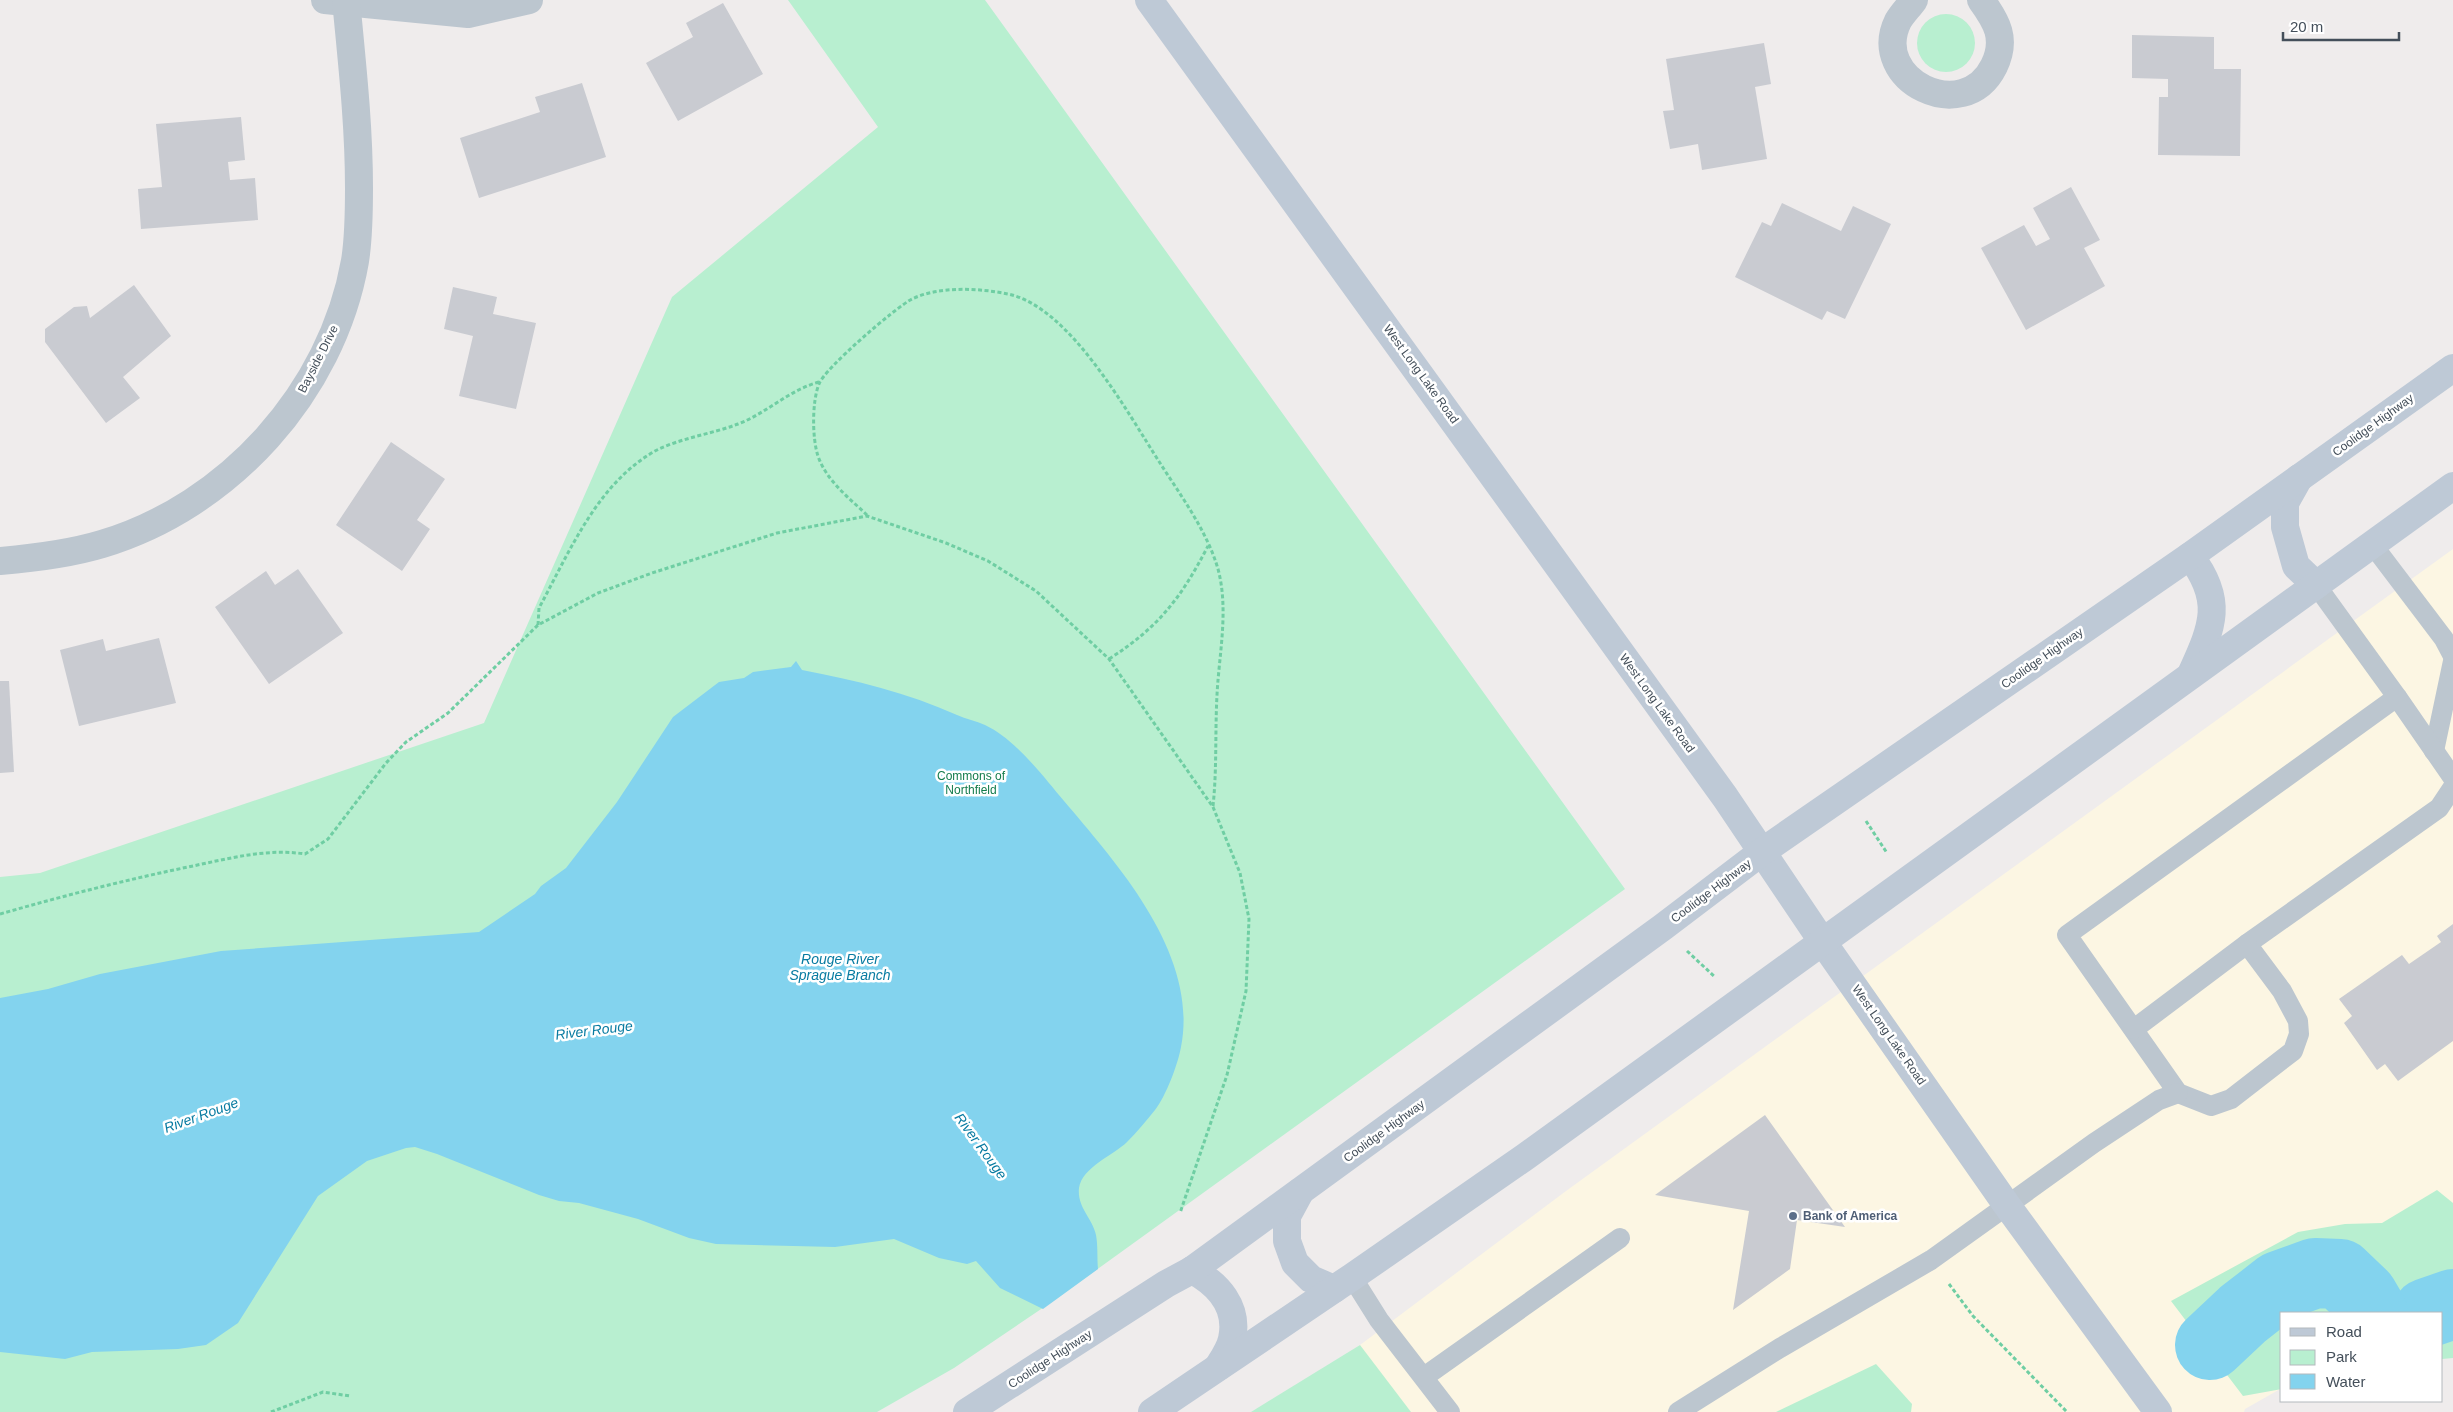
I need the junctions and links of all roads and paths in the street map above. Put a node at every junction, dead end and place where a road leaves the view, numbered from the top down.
1 (325, 0) edge
2 (347, 0) edge
3 (529, 0) edge
4 (1149, 0) edge
5 (1914, 0) edge
6 (1980, 0) edge
7 (2453, 368) edge
8 (819, 382) junction
9 (2299, 478) junction
10 (2453, 486) edge
11 (867, 516) junction
12 (2372, 544) junction
13 (1208, 546) junction
14 (2190, 556) junction
15 (0, 561) edge
16 (2316, 585) junction
17 (538, 625) junction
18 (2453, 656) edge
19 (1109, 659) junction
20 (2453, 661) edge
21 (2191, 673) junction
22 (2397, 697) junction
23 (2434, 752) junction
24 (2453, 778) edge
25 (2453, 787) edge
26 (1212, 807) junction
27 (1863, 816) dead end
28 (1763, 851) junction
29 (1888, 854) dead end
30 (0, 914) edge
31 (1822, 941) junction
32 (2247, 944) junction
33 (1682, 946) dead end
34 (1716, 978) dead end
35 (2134, 1029) junction
36 (2178, 1093) junction
37 (1300, 1192) junction
38 (2006, 1204) junction
39 (1180, 1213) dead end
40 (1620, 1238) dead end
41 (1192, 1270) junction
42 (1945, 1278) dead end
43 (1343, 1283) junction
44 (1218, 1368) junction
45 (1424, 1377) junction
46 (350, 1396) dead end
47 (272, 1412) edge
48 (967, 1412) edge
49 (1152, 1412) edge
50 (1450, 1412) edge
51 (1678, 1412) edge
52 (2068, 1412) edge
53 (2158, 1412) edge

1 - 2 street
2 - 3 street
2 - 15 street, Bayside Drive
4 - 28 main road, West Long Lake Road
5 - 6 street
7 - 9 main road, Coolidge Highway
8 - 11 path
8 - 13 path
8 - 17 path
9 - 14 main road, Coolidge Highway
9 - 16 main road
10 - 12 main road
11 - 17 path
11 - 19 path
12 - 16 main road
12 - 18 lane
13 - 19 path
13 - 26 path
14 - 21 main road
14 - 28 main road, Coolidge Highway
16 - 21 main road
16 - 22 lane
17 - 30 path
19 - 26 path
20 - 23 lane
21 - 31 main road
22 - 23 lane
22 - 35 lane
23 - 24 lane
25 - 32 lane
26 - 39 path
27 - 29 path
28 - 31 main road, West Long Lake Road
28 - 37 main road, Coolidge Highway
31 - 38 main road, West Long Lake Road
31 - 43 main road
32 - 35 lane
32 - 36 lane
33 - 34 path
35 - 36 lane
36 - 38 lane
37 - 41 main road, Coolidge Highway
37 - 43 main road
38 - 51 lane
38 - 53 main road, West Long Lake Road
40 - 45 lane
41 - 44 main road
41 - 48 main road, Coolidge Highway
42 - 52 path
43 - 44 main road
43 - 45 lane
44 - 49 main road
45 - 50 lane
46 - 47 path

